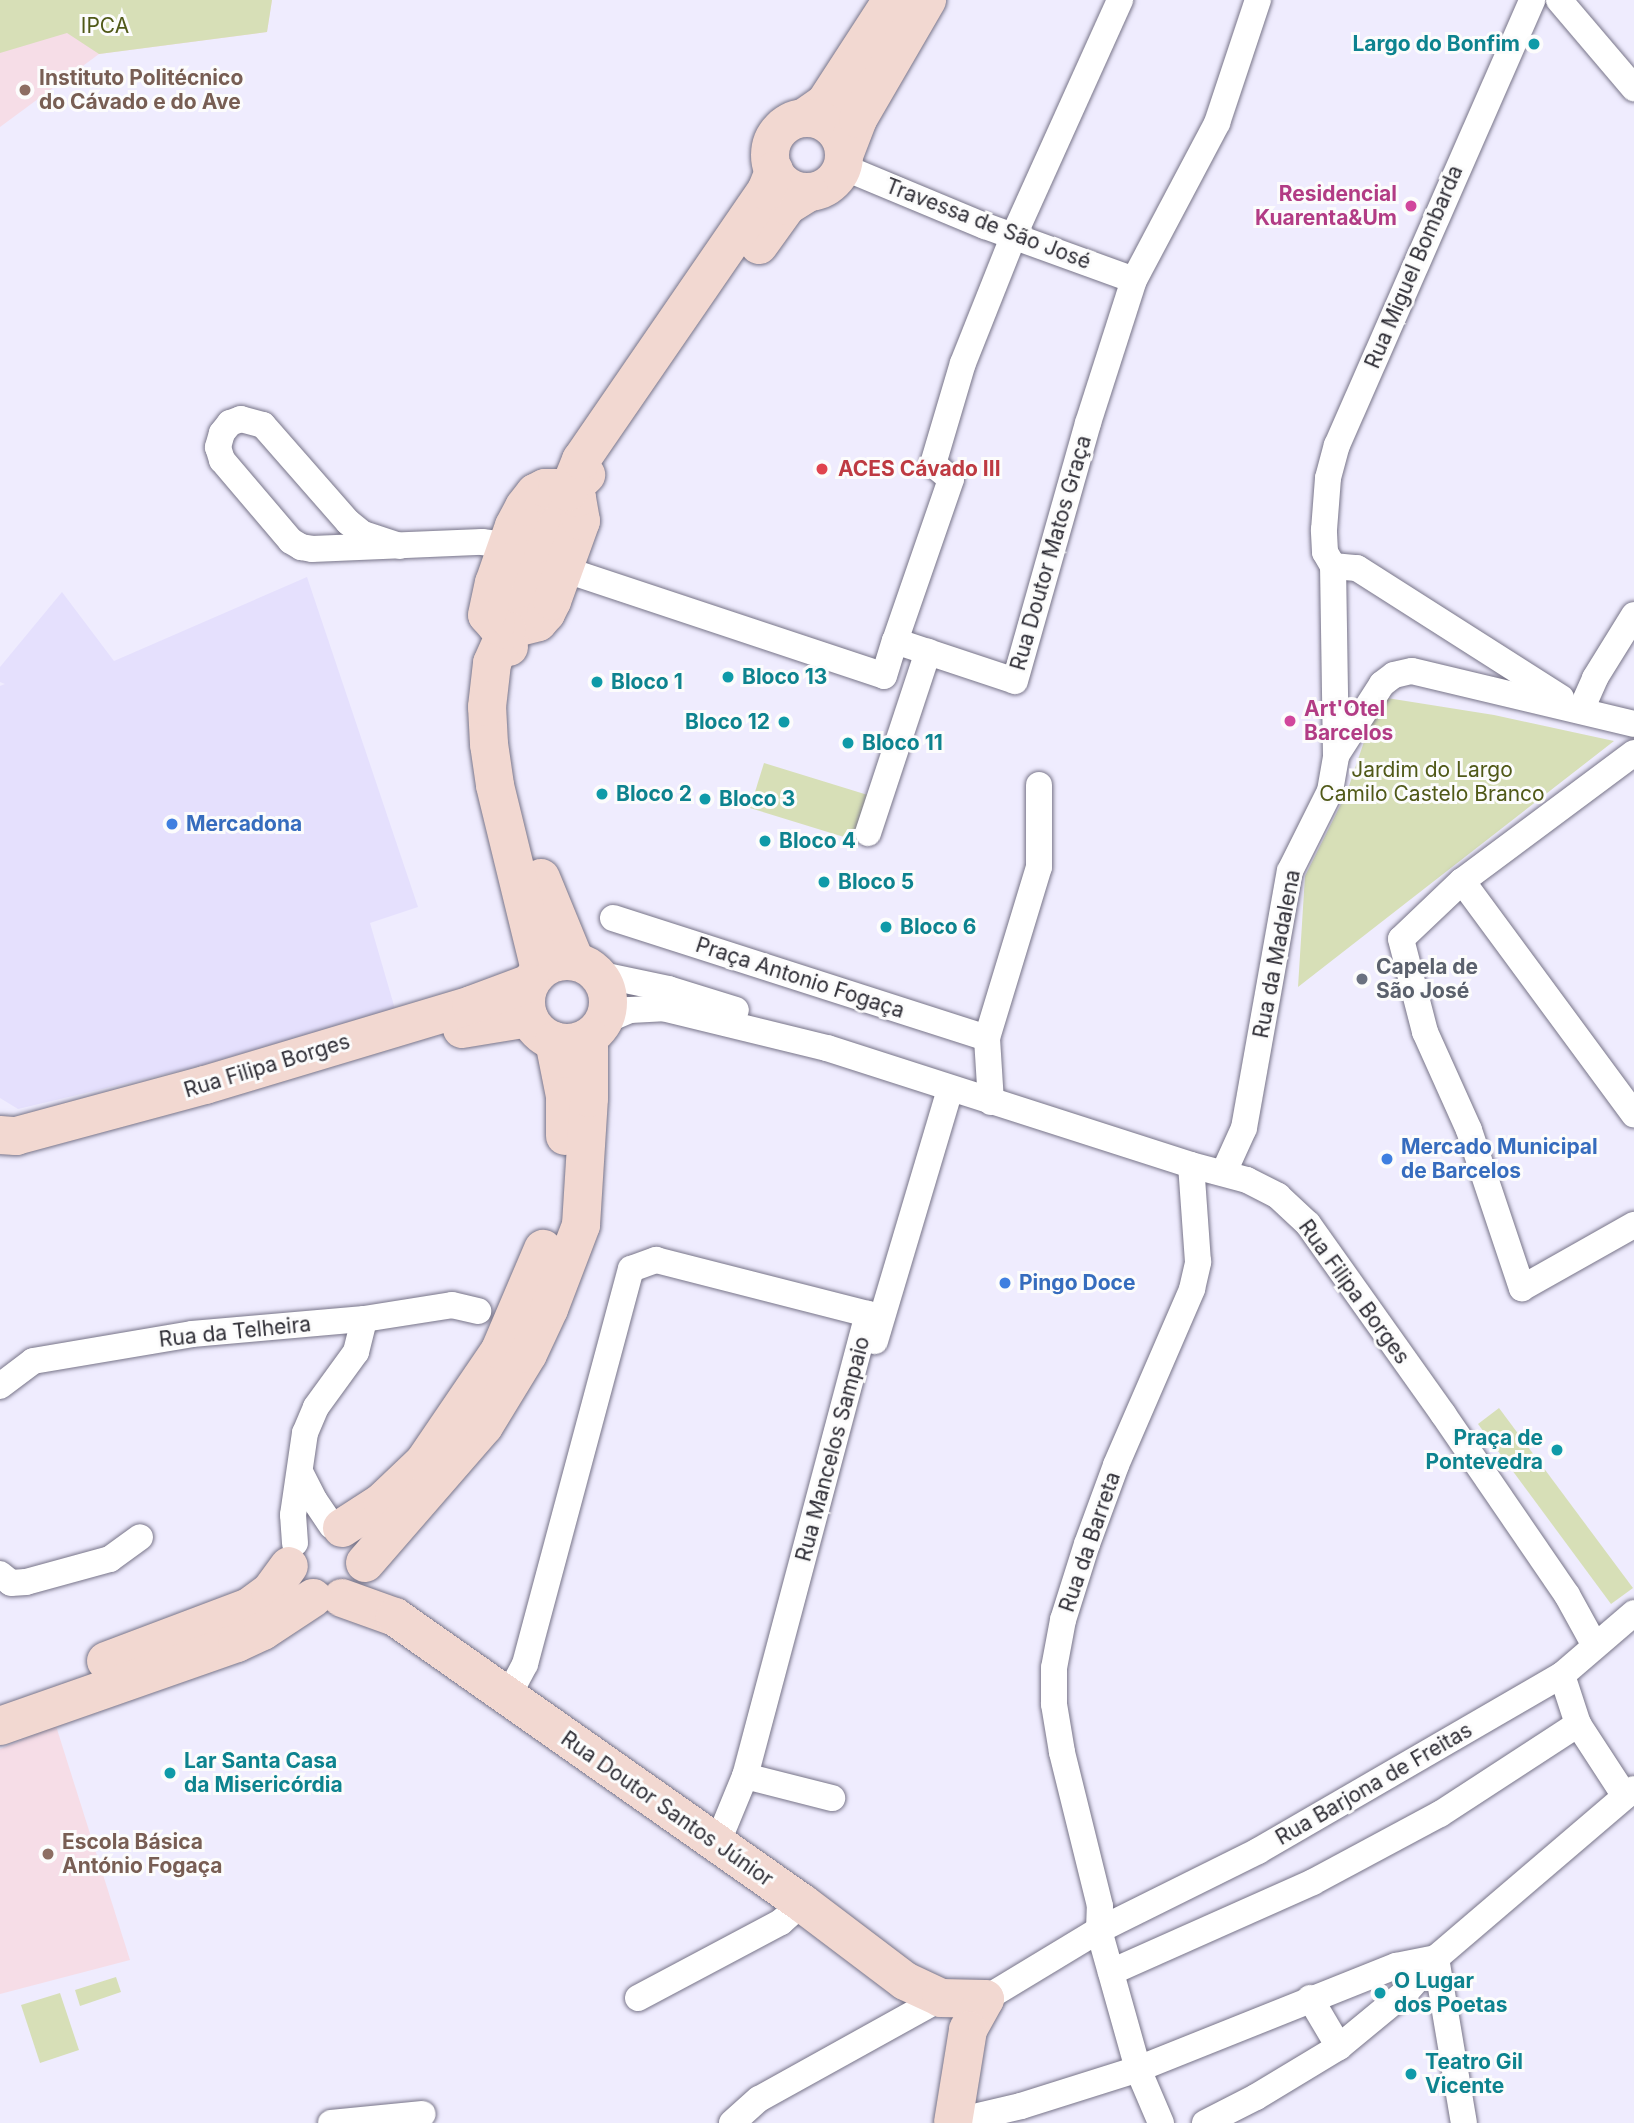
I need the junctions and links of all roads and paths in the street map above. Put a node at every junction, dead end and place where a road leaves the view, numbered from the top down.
1 (873, 0) edge
2 (892, 0) edge
3 (927, 0) edge
4 (1120, 0) edge
5 (1258, 0) edge
6 (1561, 2) edge
7 (1529, 4) edge
8 (835, 88) junction
9 (1634, 88) edge
10 (805, 117) junction
11 (844, 160) junction
12 (774, 171) junction
13 (809, 192) junction
14 (1014, 235) junction
15 (1133, 280) junction
16 (568, 492) junction
17 (1324, 530) joint
18 (507, 545) junction
19 (400, 546) junction
20 (1333, 566) junction
21 (563, 569) junction
22 (1634, 615) edge
23 (507, 630) junction
24 (895, 641) junction
25 (928, 652) junction
26 (1581, 710) junction
27 (1634, 724) edge
28 (1634, 753) edge
29 (1336, 755) junction
30 (1039, 785) dead end
31 (868, 833) dead end
32 (1462, 881) junction
33 (613, 918) dead end
34 (565, 1000) junction
35 (988, 1038) junction
36 (827, 1048) junction
37 (950, 1089) junction
38 (991, 1101) junction
39 (1634, 1114) edge
40 (0, 1135) edge
41 (0, 1164) edge
42 (1191, 1165) junction
43 (1224, 1172) junction
44 (1634, 1225) edge
45 (478, 1311) dead end
46 (364, 1319) junction
47 (0, 1386) edge
48 (301, 1474) junction
49 (337, 1527) junction
50 (140, 1537) dead end
51 (292, 1555) junction
52 (0, 1574) edge
53 (346, 1583) junction
54 (1634, 1613) edge
55 (1595, 1646) junction
56 (1562, 1675) junction
57 (507, 1698) junction
58 (0, 1699) edge
59 (1578, 1724) junction
60 (0, 1726) edge
61 (754, 1778) junction
62 (1630, 1792) edge
63 (832, 1798) dead end
64 (717, 1843) junction
65 (802, 1903) junction
66 (1099, 1930) junction
67 (1436, 1958) junction
68 (1111, 1972) junction
69 (638, 1998) dead end
70 (941, 1998) junction
71 (1310, 1998) junction
72 (985, 1999) junction
73 (1339, 2047) junction
74 (1138, 2069) junction
75 (423, 2115) dead end
76 (953, 2122) edge
77 (331, 2123) edge
78 (732, 2123) edge
79 (1161, 2123) edge
80 (1205, 2123) edge
81 (1464, 2123) edge

1 - 8 street
2 - 8 main road
3 - 11 main road
4 - 14 street
5 - 15 street, Rua Doutor Matos Graça
6 - 9 street
7 - 17 street, Rua Miguel Bombarda
8 - 10 main road
10 - 11 main road
10 - 12 main road
11 - 13 main road
11 - 14 street, Travessa de São José
12 - 13 main road
12 - 16 main road
13 - 16 main road
14 - 15 street, Travessa de São José
14 - 24 street
15 - 25 street, Rua Doutor Matos Graça
16 - 18 main road
16 - 21 main road
16 - 23 main road
17 - 20 street, Rua da Madalena
18 - 19 street
18 - 23 main road
19 - 19 street
20 - 26 street
20 - 29 street, Rua da Madalena
21 - 23 main road
21 - 24 street
22 - 26 street
23 - 34 main road
24 - 25 street, Rua Doutor Matos Graça
25 - 31 street
26 - 27 street
26 - 29 street
28 - 32 street
29 - 43 street, Rua da Madalena
30 - 35 street
32 - 39 street
32 - 44 street
33 - 35 street, Praça Antonio Fogaça
34 - 36 street, Rua Filipa Borges
34 - 36 street, Rua Filipa Borges
34 - 40 main road, Rua Filipa Borges
34 - 41 main road, Rua Filipa Borges
34 - 49 main road
34 - 53 main road
35 - 38 street
36 - 37 street, Rua Filipa Borges
37 - 38 street, Rua Filipa Borges
37 - 61 street
38 - 42 street, Rua Filipa Borges
42 - 43 street, Rua Filipa Borges
42 - 66 street, Rua da Barreta
43 - 55 street, Rua Filipa Borges
45 - 46 street, Rua da Telheira
46 - 47 street, Rua da Telheira
46 - 48 street
48 - 49 street
48 - 51 street
49 - 51 main road
49 - 53 main road
50 - 52 street
51 - 53 main road
51 - 58 main road
53 - 57 main road, Rua Doutor Santos Júnior
53 - 60 main road
54 - 55 street, Rua Barjona de Freitas
55 - 56 street, Rua Barjona de Freitas
56 - 59 street
56 - 66 street, Rua Barjona de Freitas
57 - 61 street, Rua Mancelos Sampaio
57 - 64 main road, Rua Doutor Santos Júnior
59 - 62 street
59 - 68 street
61 - 63 street
61 - 64 street, Rua Mancelos Sampaio
62 - 67 street
64 - 65 main road, Rua Doutor Santos Júnior
65 - 69 street
65 - 70 main road, Rua Doutor Santos Júnior
66 - 68 street, Rua da Barreta
66 - 72 street, Rua Barjona de Freitas
67 - 71 street
67 - 73 street
67 - 81 street
68 - 74 street, Rua da Barreta
70 - 72 main road
70 - 78 street
71 - 73 street
71 - 74 street
72 - 76 main road
73 - 80 street
74 - 76 street
74 - 79 street, Rua da Barreta
75 - 77 street

